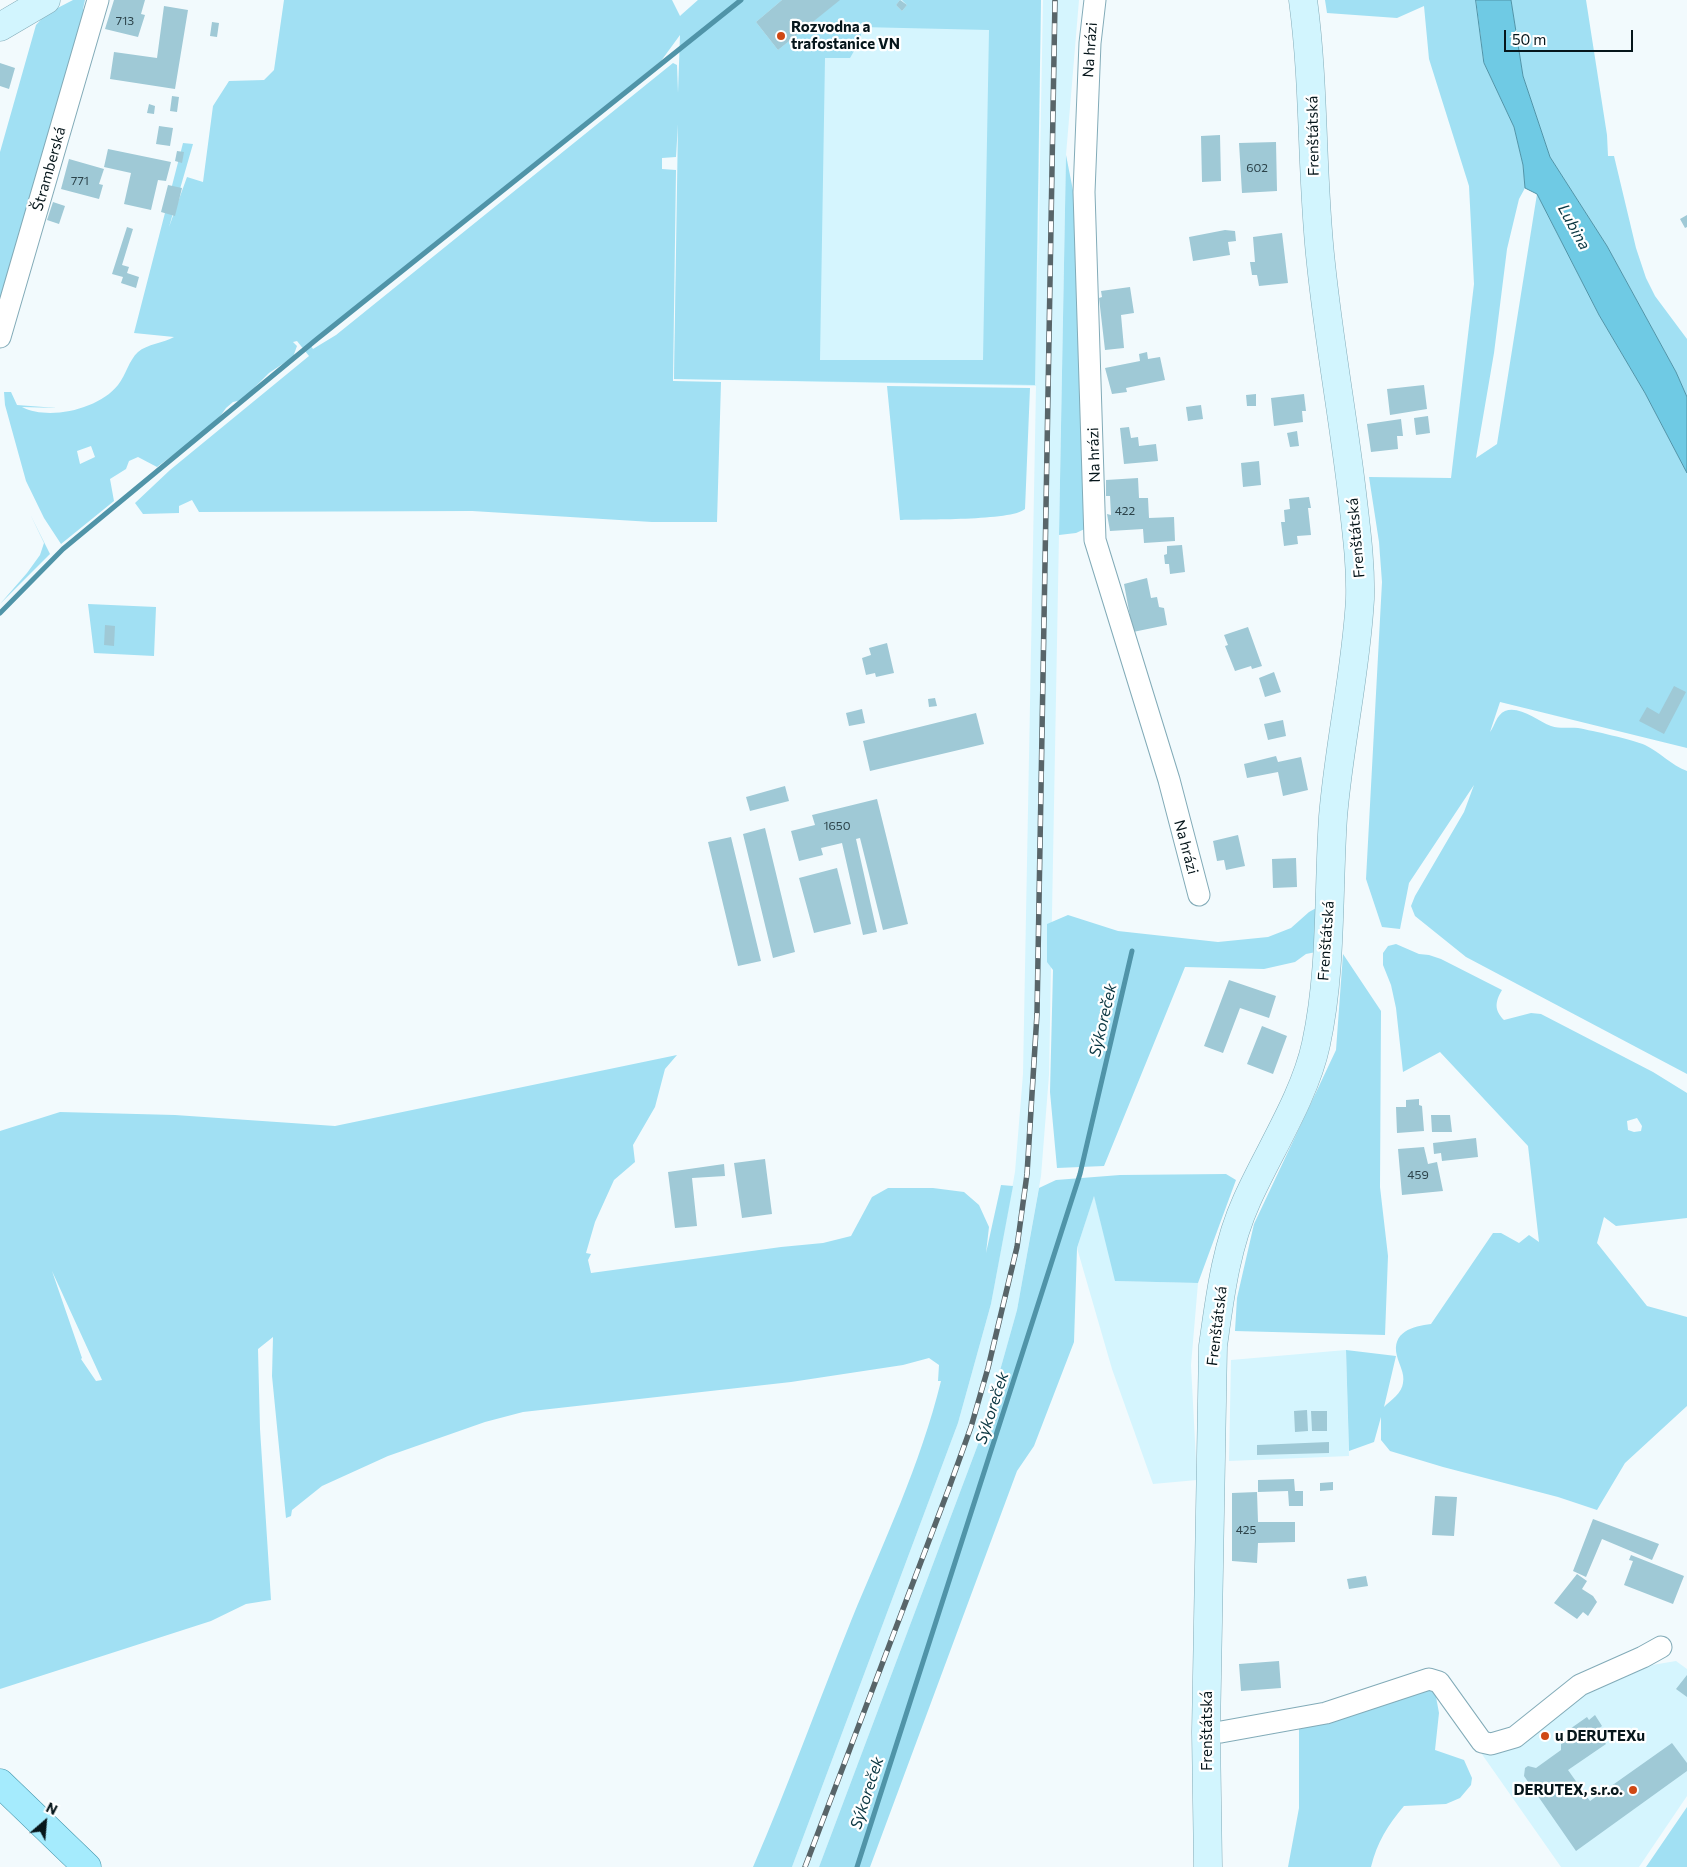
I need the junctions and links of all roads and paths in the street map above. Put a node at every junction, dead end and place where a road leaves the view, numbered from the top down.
1 (46, 0) edge
2 (98, 0) edge
3 (1095, 0) edge
4 (1302, 0) edge
5 (0, 27) edge
6 (0, 337) edge
7 (1199, 895) dead end
8 (1661, 1647) dead end
9 (1206, 1732) junction
10 (0, 1783) edge
11 (87, 1867) edge
12 (1208, 1867) edge

1 - 5 main road
2 - 6 street, Štramberská
3 - 7 street, Na hrázi
4 - 9 main road, Frenštátská
8 - 9 street
9 - 12 main road, Frenštátská
10 - 11 main road

